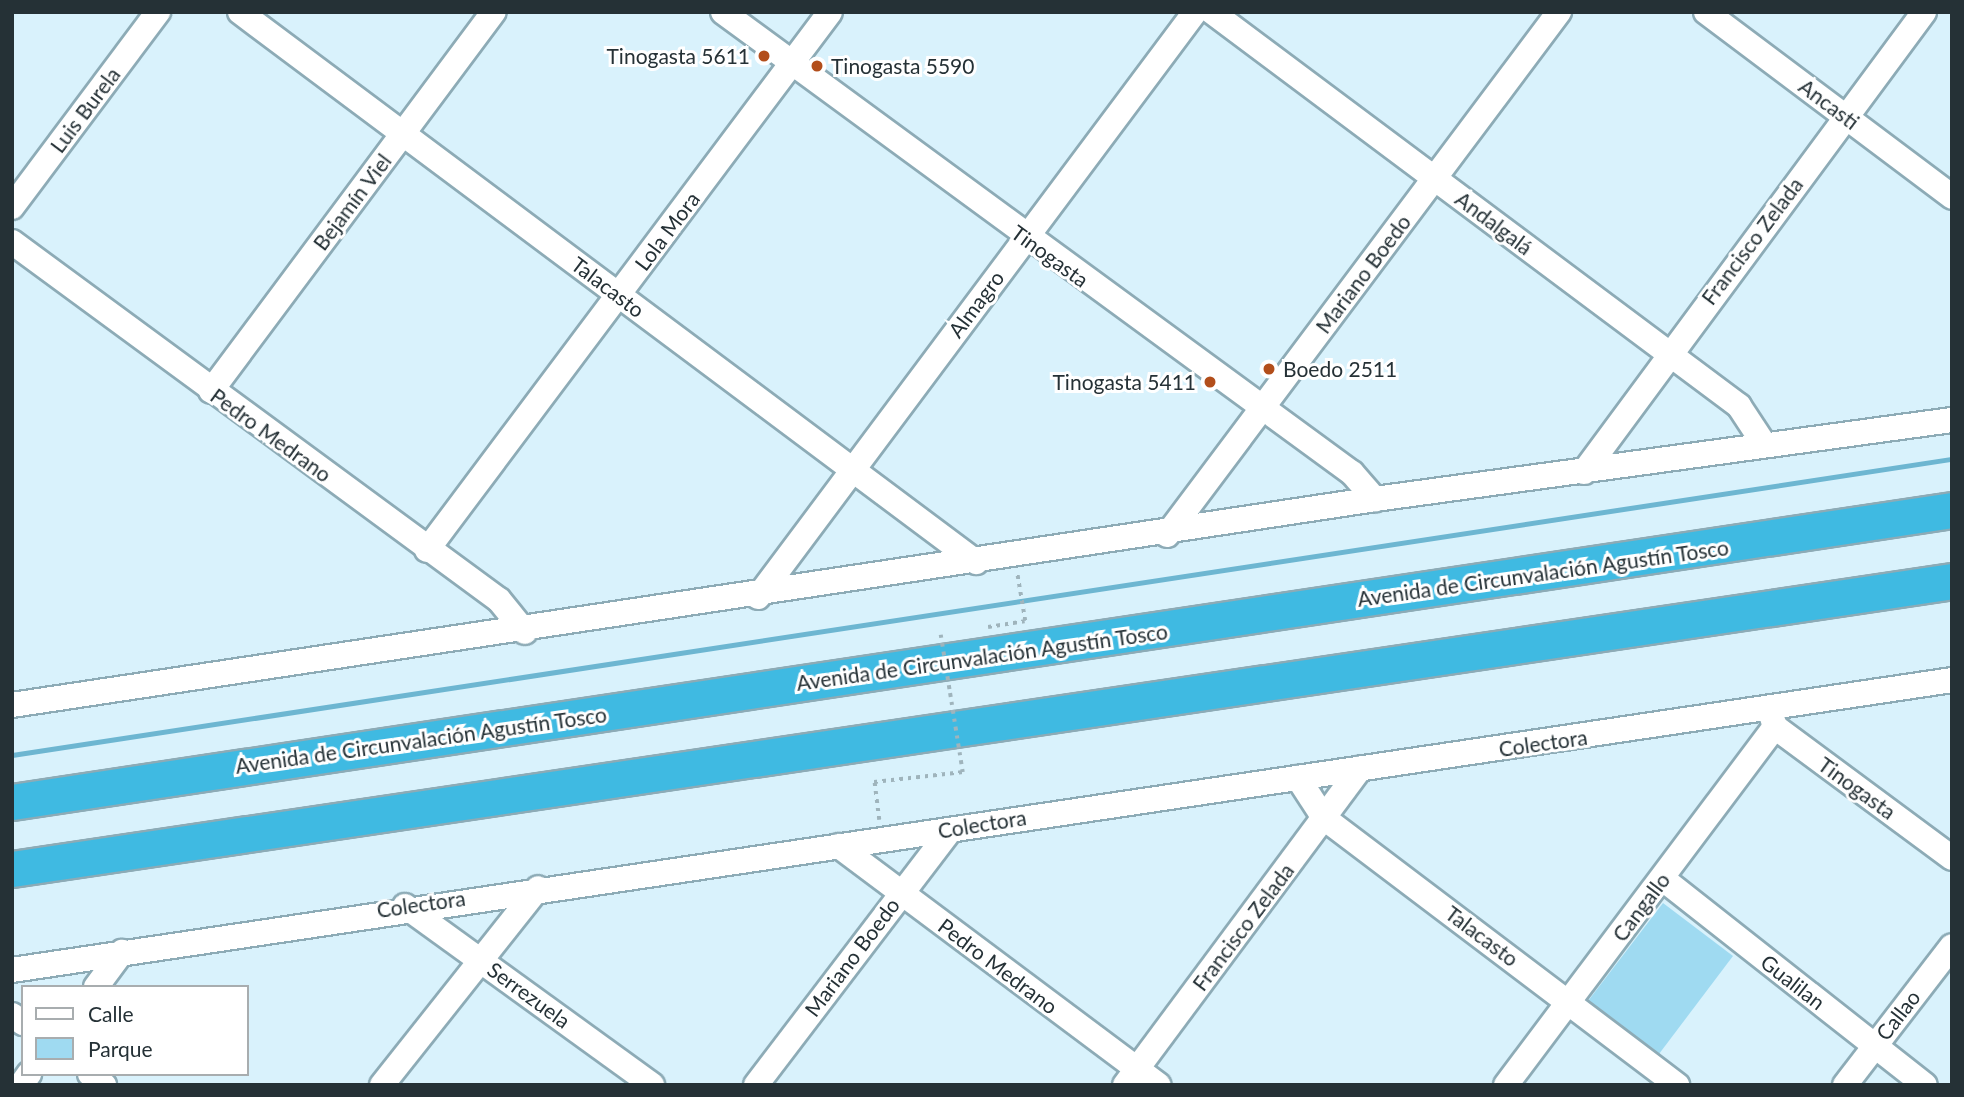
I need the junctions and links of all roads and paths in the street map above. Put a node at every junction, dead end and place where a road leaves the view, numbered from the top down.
1 (158, 12) edge
2 (240, 12) edge
3 (494, 12) edge
4 (723, 12) edge
5 (830, 12) edge
6 (1195, 12) edge
7 (1212, 12) edge
8 (1559, 12) edge
9 (1706, 12) edge
10 (1924, 12) edge
11 (792, 64) junction
12 (1846, 117) junction
13 (403, 134) junction
14 (1434, 179) junction
15 (1952, 197) edge
16 (12, 207) edge
17 (1026, 238) junction
18 (12, 242) edge
19 (619, 295) junction
20 (1668, 354) junction
21 (211, 391) junction
22 (1261, 409) junction
23 (1952, 420) edge
24 (1764, 444) junction
25 (853, 470) junction
26 (1584, 472) junction
27 (1375, 499) junction
28 (1952, 510) edge
29 (1167, 536) junction
30 (427, 550) junction
31 (976, 562) junction
32 (1028, 571) dead end
33 (1952, 581) edge
34 (758, 597) junction
35 (977, 629) dead end
36 (526, 632) junction
37 (953, 633) dead end
38 (1952, 680) edge
39 (12, 705) edge
40 (1773, 719) junction
41 (1360, 769) junction
42 (1298, 778) junction
43 (12, 802) edge
44 (1324, 818) junction
45 (890, 821) dead end
46 (950, 830) junction
47 (839, 846) junction
48 (1952, 858) edge
49 (12, 869) edge
50 (1662, 879) junction
51 (538, 888) junction
52 (901, 892) junction
53 (405, 906) junction
54 (1952, 946) edge
55 (122, 952) junction
56 (481, 960) junction
57 (12, 970) edge
58 (97, 985) edge
59 (1570, 1002) junction
60 (1875, 1046) junction
61 (1131, 1077) edge
62 (382, 1085) edge
63 (652, 1085) edge
64 (756, 1085) edge
65 (1158, 1085) edge
66 (1506, 1085) edge
67 (1677, 1085) edge
68 (1845, 1085) edge
69 (1925, 1085) edge

1 - 16 street, Luis Burela
2 - 13 street, Talacasto
3 - 13 street, Bejamín Viel
4 - 11 street, Tinogasta
5 - 11 street, Lola Mora
6 - 17 street, Almagro
7 - 14 street, Andalgalá
8 - 14 street, Mariano Boedo
9 - 12 street, Ancasti
10 - 12 street, Francisco Zelada
11 - 17 street, Tinogasta
11 - 19 street, Lola Mora
12 - 15 street, Ancasti
12 - 20 street, Francisco Zelada
13 - 19 street, Talacasto
13 - 21 street, Bejamín Viel
14 - 20 street, Andalgalá
14 - 22 street, Mariano Boedo
17 - 22 street, Tinogasta
17 - 25 street, Almagro
18 - 21 street, Pedro Medrano
19 - 25 street, Talacasto
19 - 30 street, Lola Mora
20 - 24 street, Andalgalá
20 - 26 street, Francisco Zelada
21 - 30 street, Pedro Medrano
22 - 27 street, Tinogasta
22 - 29 street, Mariano Boedo
23 - 24 street
24 - 26 street
25 - 31 street, Talacasto
25 - 34 street, Almagro
26 - 27 street
27 - 29 street
28 - 43 highway, Avenida de Circunvalación Agustín Tosco
29 - 31 street
30 - 36 street, Pedro Medrano
31 - 34 street
32 - 35 path
33 - 49 highway
34 - 36 street
36 - 39 street
37 - 45 path, bridge
38 - 40 street, Colectora
40 - 41 street, Colectora
40 - 48 street, Tinogasta
40 - 50 street, Cangallo
41 - 42 street, Colectora
41 - 44 street, Francisco Zelada
42 - 44 street, Talacasto
42 - 46 street, Colectora
44 - 59 street, Talacasto
44 - 61 street, Francisco Zelada
46 - 47 street, Colectora
46 - 52 street, Mariano Boedo
47 - 51 street, Colectora
47 - 52 street, Pedro Medrano
50 - 59 street, Cangallo
50 - 60 street, Gualilan
51 - 53 street, Colectora
51 - 56 street
52 - 61 street, Pedro Medrano
52 - 64 street, Mariano Boedo
53 - 55 street, Colectora
53 - 56 street, Serrezuela
54 - 60 street, Callao
55 - 57 street, Colectora
55 - 58 street
56 - 62 street
56 - 63 street, Serrezuela
59 - 66 street, Cangallo
59 - 67 street, Talacasto
60 - 68 street, Callao
60 - 69 street, Gualilan
61 - 65 street, Pedro Medrano

